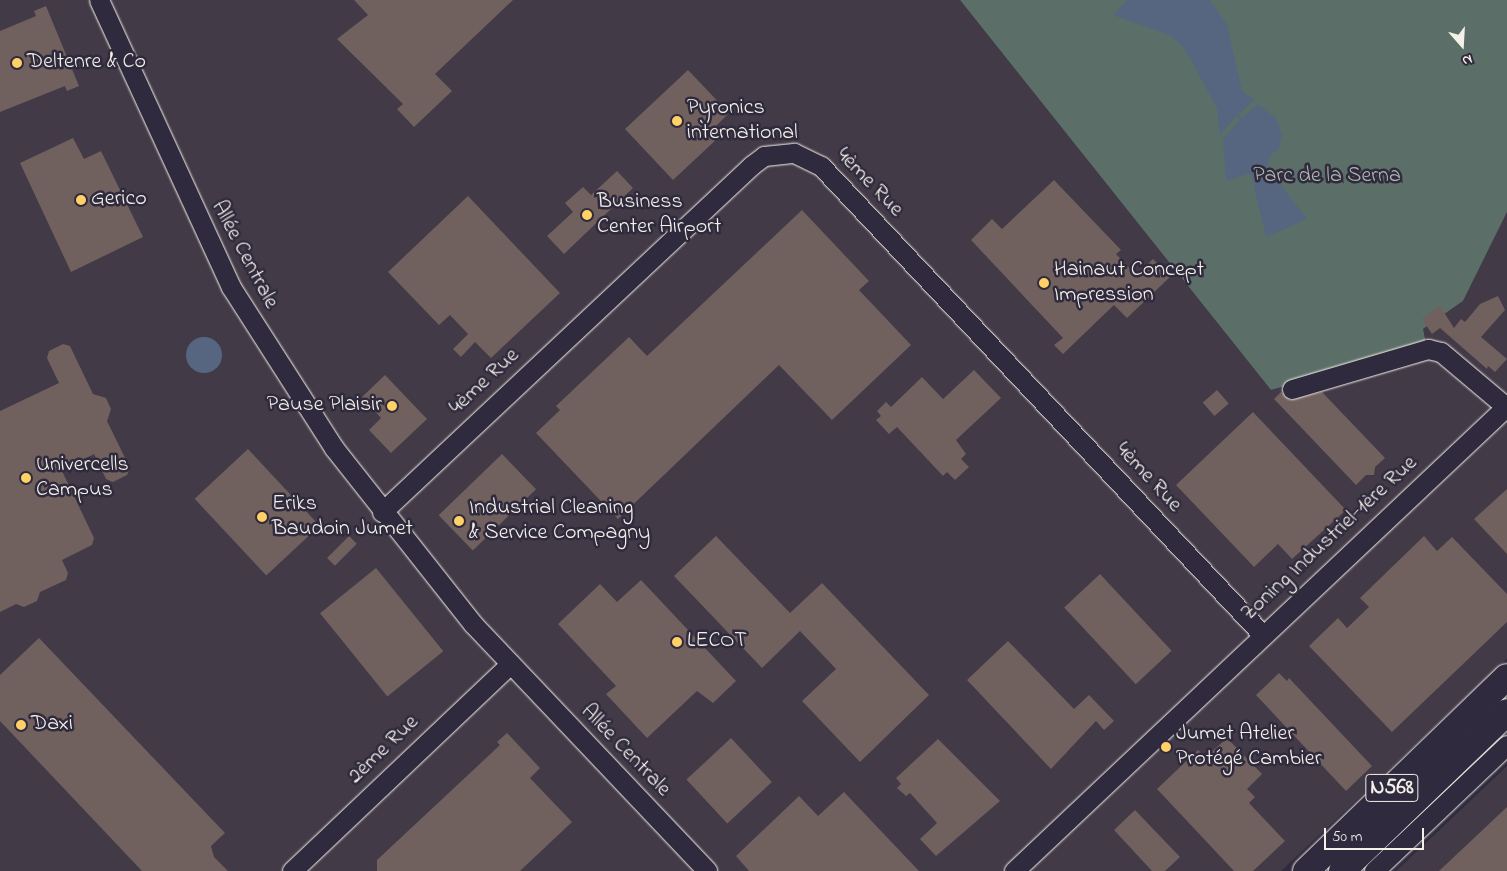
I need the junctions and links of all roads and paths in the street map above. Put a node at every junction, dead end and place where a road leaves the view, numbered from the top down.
1 (99, 0) edge
2 (1292, 389) dead end
3 (1506, 406) edge
4 (382, 512) junction
5 (1263, 635) junction
6 (510, 664) junction
7 (1507, 677) edge
8 (1507, 712) edge
9 (1507, 745) edge
10 (292, 871) edge
11 (707, 871) edge
12 (1014, 871) edge
13 (1306, 871) edge
14 (1342, 871) edge
15 (1374, 871) edge

1 - 4 street, Allée Centrale
2 - 3 street, Zoning Industriel-1ère Rue
3 - 5 street, Zoning Industriel-1ère Rue
4 - 5 street, 4ème Rue
4 - 6 street, Allée Centrale
5 - 12 street, Zoning Industriel-1ère Rue
6 - 10 street, 2ème Rue
6 - 11 street, Allée Centrale
7 - 13 highway, N568
8 - 14 highway, N568
9 - 15 street

